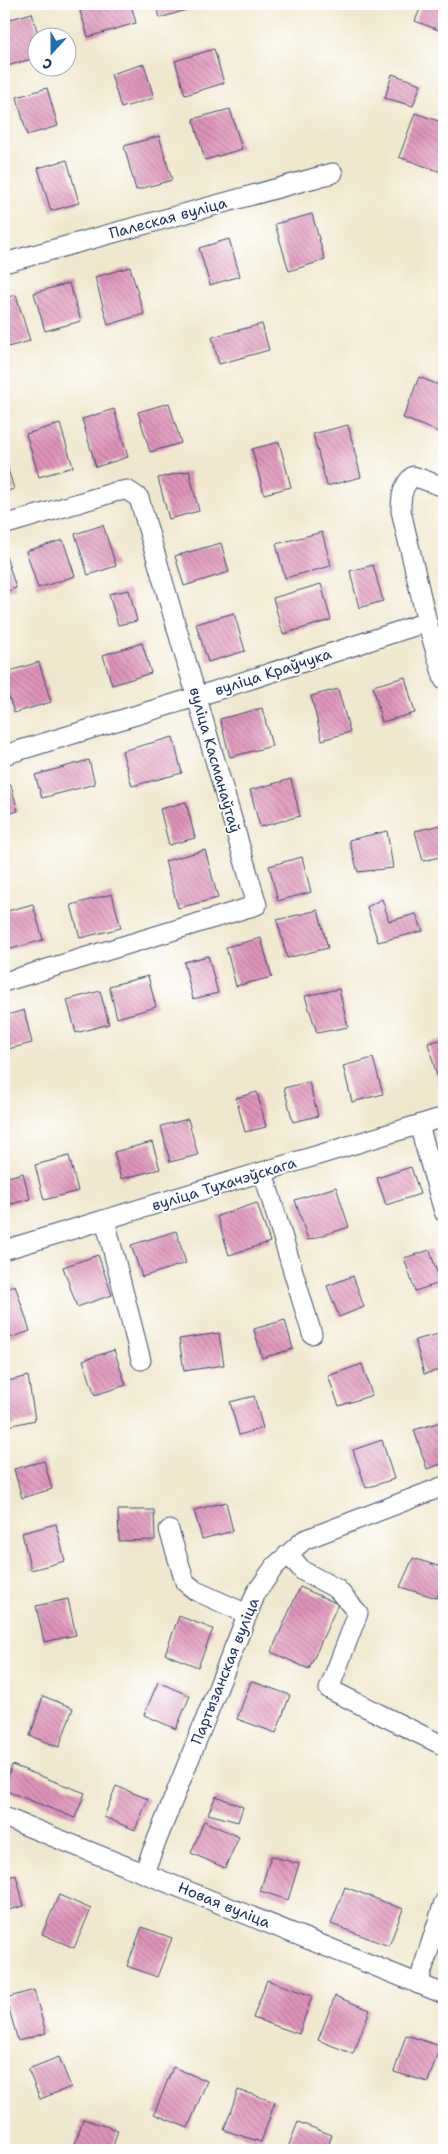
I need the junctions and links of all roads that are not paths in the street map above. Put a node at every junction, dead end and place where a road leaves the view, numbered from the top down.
1 (333, 173) dead end
2 (4, 263) edge
3 (444, 487) edge
4 (4, 525) edge
5 (428, 622) junction
6 (444, 680) edge
7 (196, 697) junction
8 (4, 755) edge
9 (4, 982) edge
10 (444, 1117) edge
11 (419, 1125) junction
12 (263, 1172) junction
13 (444, 1212) edge
14 (105, 1220) junction
15 (4, 1250) edge
16 (312, 1334) dead end
17 (141, 1360) dead end
18 (444, 1486) edge
19 (169, 1530) dead end
20 (288, 1554) junction
21 (247, 1614) junction
22 (444, 1746) edge
23 (4, 1817) edge
24 (144, 1872) junction
25 (444, 1902) edge
26 (418, 1984) junction
27 (444, 1994) edge

1 - 2 street, Палеская вуліца
3 - 5 street
4 - 7 street, вуліца Касманаўтаў
5 - 6 street
5 - 7 street, вуліца Краўчука
7 - 8 street, вуліца Краўчука
7 - 9 street, вуліца Касманаўтаў
10 - 11 street, вуліца Тухачэўскага
11 - 12 street, вуліца Тухачэўскага
11 - 13 street
12 - 14 street, вуліца Тухачэўскага
12 - 16 street
14 - 15 street, вуліца Тухачэўскага
14 - 17 street
18 - 20 street, Партызанская вуліца
19 - 21 street
20 - 21 street, Партызанская вуліца
20 - 22 street
21 - 24 street, Партызанская вуліца
23 - 24 street, Новая вуліца
24 - 26 street, Новая вуліца
25 - 26 street
26 - 27 street, Новая вуліца

